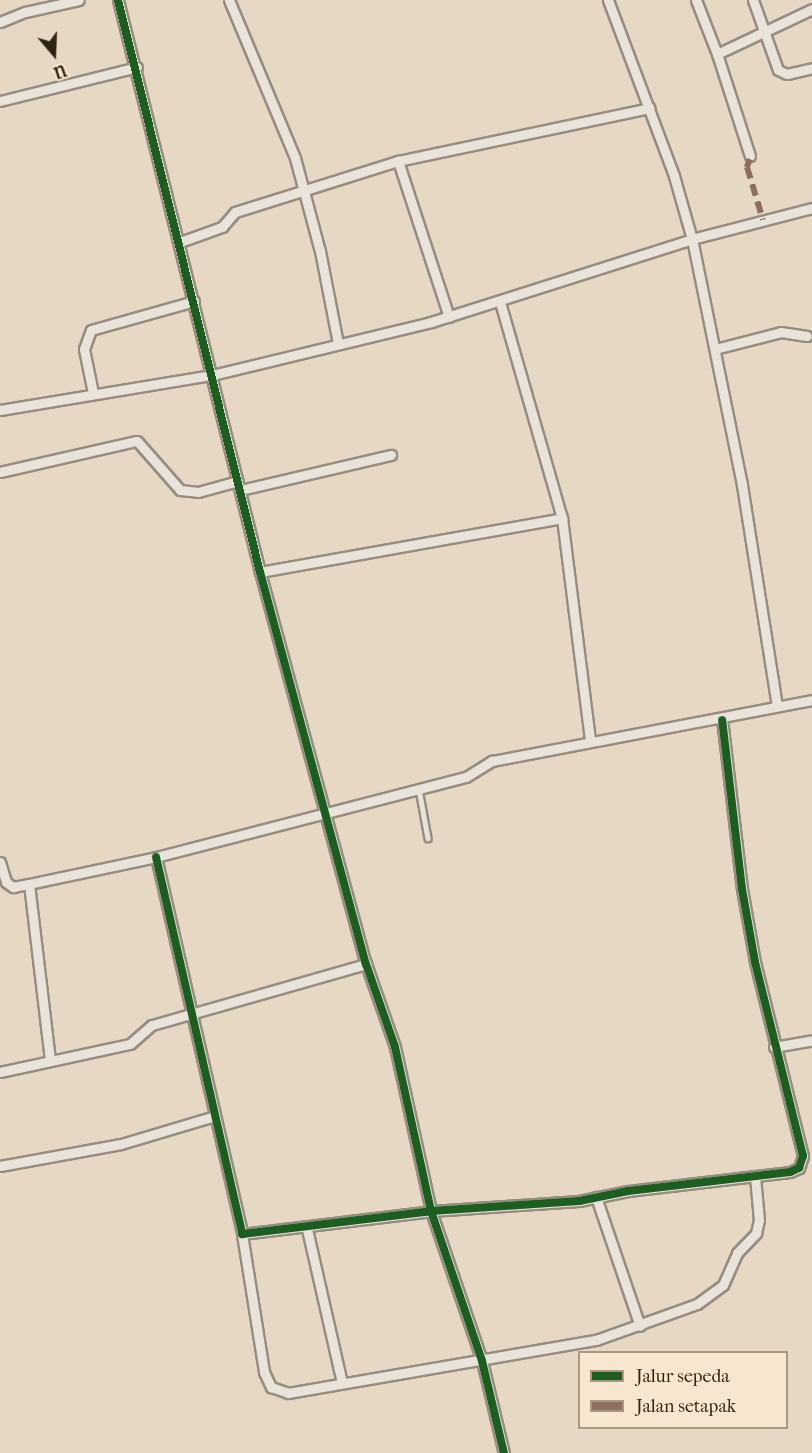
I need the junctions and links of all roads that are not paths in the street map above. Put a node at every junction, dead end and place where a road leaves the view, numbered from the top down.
1 (79, 0) edge
2 (118, 0) edge
3 (229, 0) edge
4 (608, 0) edge
5 (696, 0) edge
6 (753, 0) edge
7 (812, 9) edge
8 (0, 22) edge
9 (763, 33) junction
10 (717, 54) junction
11 (137, 67) junction
12 (812, 68) edge
13 (0, 101) edge
14 (649, 108) junction
15 (750, 156) dead end
16 (398, 161) junction
17 (304, 190) junction
18 (812, 208) edge
19 (692, 239) junction
20 (180, 242) junction
21 (194, 301) junction
22 (500, 302) junction
23 (449, 317) junction
24 (807, 336) dead end
25 (338, 344) junction
26 (714, 349) junction
27 (212, 375) junction
28 (93, 393) junction
29 (0, 410) edge
30 (391, 455) dead end
31 (0, 472) edge
32 (239, 486) junction
33 (562, 518) junction
34 (260, 572) junction
35 (812, 700) edge
36 (777, 706) junction
37 (722, 720) junction
38 (590, 740) junction
39 (419, 789) junction
40 (326, 811) junction
41 (428, 838) dead end
42 (156, 857) junction
43 (0, 862) edge
44 (29, 884) junction
45 (366, 964) junction
46 (191, 1014) junction
47 (812, 1040) edge
48 (774, 1047) junction
49 (50, 1060) junction
50 (0, 1072) edge
51 (214, 1116) junction
52 (808, 1156) edge
53 (0, 1167) edge
54 (755, 1176) junction
55 (597, 1197) junction
56 (431, 1211) junction
57 (307, 1229) junction
58 (242, 1234) junction
59 (639, 1326) junction
60 (482, 1361) junction
61 (342, 1383) junction
62 (504, 1453) edge

1 - 8 street
2 - 11 street
3 - 17 street
4 - 14 street
5 - 10 street
6 - 9 street
7 - 9 street
9 - 10 street
9 - 12 street
10 - 15 street
11 - 13 street
11 - 20 street
14 - 16 street
14 - 19 street
16 - 17 street
16 - 23 street
17 - 20 street
17 - 25 street
18 - 19 street
19 - 22 street
19 - 26 street
20 - 21 street
21 - 27 street
21 - 28 street
22 - 23 street
22 - 33 street
23 - 25 street
24 - 26 street
25 - 27 street
26 - 36 street
27 - 28 street
27 - 32 street
28 - 29 street
30 - 32 street
31 - 32 street
32 - 34 street
33 - 34 street
33 - 38 street
34 - 40 street
35 - 36 street
36 - 37 street
37 - 38 street
37 - 48 street
38 - 39 street
39 - 40 street
39 - 41 lane
40 - 42 street
40 - 45 street
42 - 44 street
42 - 46 street
43 - 44 street
44 - 49 street
45 - 46 street
45 - 56 street
46 - 49 street
46 - 51 street
47 - 48 street
48 - 52 street
49 - 50 street
51 - 53 street
51 - 58 street
52 - 54 street
54 - 55 street
54 - 59 street
55 - 56 street
55 - 59 street
56 - 57 street
56 - 60 street
57 - 58 street
57 - 61 street
58 - 61 street
59 - 60 street
60 - 61 street
60 - 62 street

